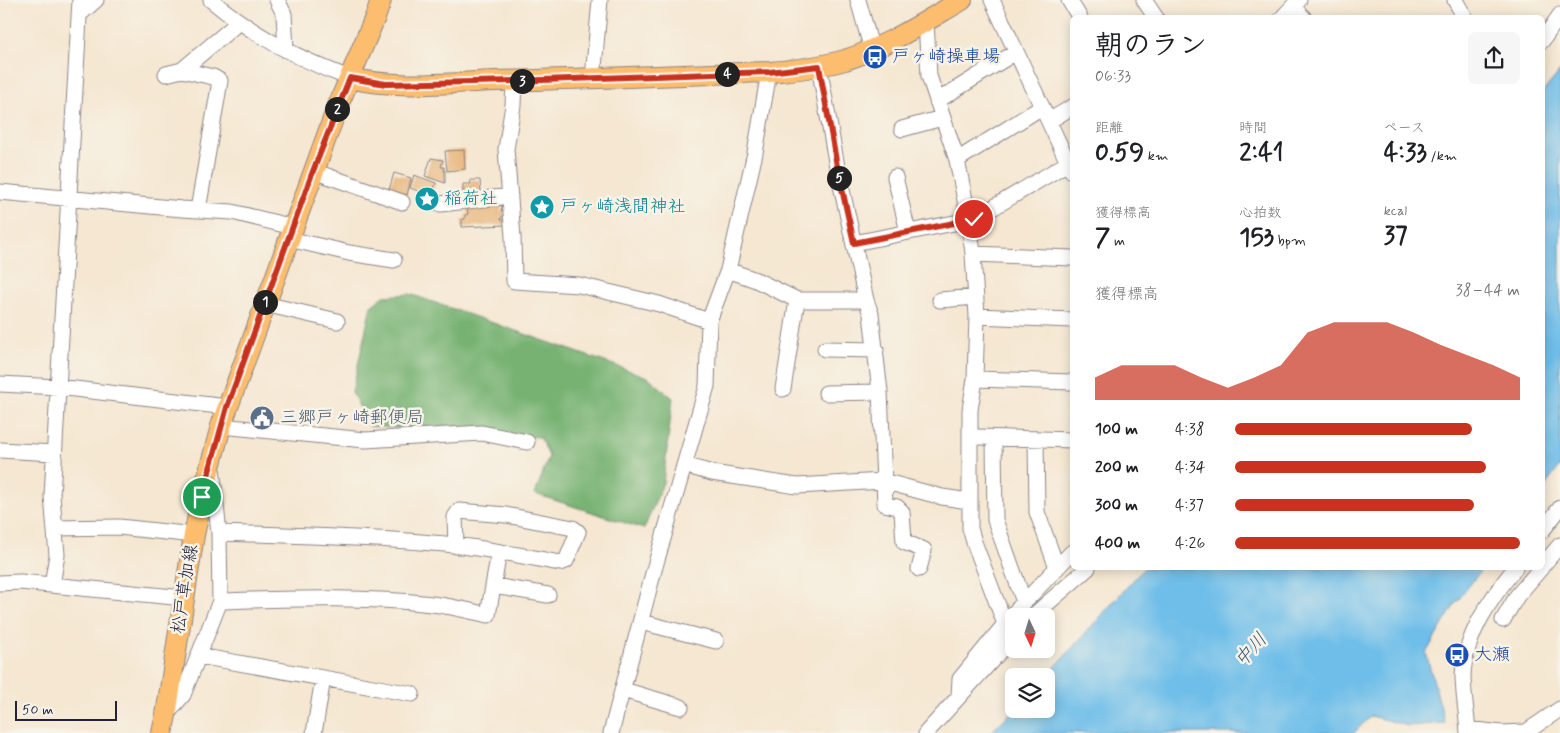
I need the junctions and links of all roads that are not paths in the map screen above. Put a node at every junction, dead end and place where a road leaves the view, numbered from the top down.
1 (96, 0) edge
2 (211, 0) edge
3 (277, 0) edge
4 (381, 0) edge
5 (600, 0) edge
6 (858, 0) edge
7 (992, 0) edge
8 (1070, 0) edge
9 (1144, 0) edge
10 (1456, 0) edge
11 (958, 1) edge
12 (1296, 3) edge
13 (79, 7) edge
14 (1078, 15) edge
15 (1154, 15) edge
16 (1285, 15) edge
17 (1302, 15) edge
18 (1464, 15) edge
19 (1560, 16) edge
20 (926, 21) junction
21 (239, 22) junction
22 (1545, 37) edge
23 (286, 50) junction
24 (872, 50) junction
25 (1016, 52) junction
26 (819, 66) junction
27 (182, 70) junction
28 (769, 72) junction
29 (166, 74) dead end
30 (350, 78) junction
31 (594, 78) junction
32 (514, 81) junction
33 (937, 101) junction
34 (1042, 107) junction
35 (1070, 108) edge
36 (942, 118) junction
37 (1049, 121) junction
38 (902, 129) dead end
39 (957, 160) junction
40 (1070, 168) edge
41 (313, 171) junction
42 (895, 177) dead end
43 (0, 192) edge
44 (510, 196) junction
45 (68, 198) junction
46 (402, 202) dead end
47 (441, 204) dead end
48 (198, 210) junction
49 (969, 220) junction
50 (908, 232) junction
51 (291, 233) junction
52 (854, 243) junction
53 (973, 254) junction
54 (1070, 258) edge
55 (394, 260) dead end
56 (728, 270) junction
57 (975, 297) junction
58 (797, 300) junction
59 (866, 300) junction
60 (940, 300) dead end
61 (265, 304) junction
62 (977, 316) junction
63 (1070, 320) edge
64 (337, 321) dead end
65 (709, 321) junction
66 (825, 349) dead end
67 (876, 350) junction
68 (976, 379) junction
69 (1070, 382) edge
70 (0, 384) edge
71 (58, 387) junction
72 (783, 389) dead end
73 (880, 392) junction
74 (826, 393) dead end
75 (227, 407) junction
76 (221, 426) junction
77 (1036, 440) junction
78 (1070, 440) edge
79 (527, 442) dead end
80 (0, 450) edge
81 (54, 453) junction
82 (211, 462) junction
83 (684, 465) junction
84 (883, 481) junction
85 (969, 501) junction
86 (1560, 508) edge
87 (1545, 527) edge
88 (54, 528) junction
89 (219, 533) junction
90 (194, 535) junction
91 (1560, 545) edge
92 (456, 546) junction
93 (499, 552) junction
94 (1070, 554) edge
95 (1545, 563) edge
96 (1058, 566) junction
97 (919, 569) dead end
98 (1086, 570) edge
99 (1514, 570) edge
100 (1539, 570) edge
101 (1074, 580) junction
102 (0, 583) edge
103 (52, 585) junction
104 (494, 586) junction
105 (548, 595) dead end
106 (184, 598) junction
107 (220, 601) junction
108 (1024, 602) junction
109 (1018, 608) edge
110 (1042, 608) edge
111 (1503, 620) dead end
112 (641, 622) junction
113 (716, 642) dead end
114 (1005, 646) edge
115 (199, 656) junction
116 (323, 679) junction
117 (623, 690) junction
118 (412, 694) dead end
119 (959, 696) junction
120 (681, 707) dead end
121 (1560, 709) edge
122 (164, 724) edge
123 (1468, 731) edge
124 (314, 733) edge
125 (610, 733) edge
126 (926, 733) edge
127 (1501, 733) edge

1 - 13 street
2 - 21 street
3 - 23 street
4 - 30 main road, 松戸草加線
5 - 31 street
6 - 24 street
7 - 25 street
8 - 14 street
9 - 15 street
10 - 18 street
11 - 20 main road
12 - 16 street
12 - 17 street
13 - 45 street
19 - 22 street
20 - 24 main road
20 - 33 street
21 - 23 street
21 - 27 street
23 - 30 street
24 - 26 main road
25 - 33 street
25 - 34 street
26 - 28 main road
26 - 52 street
27 - 29 street
27 - 48 street
28 - 31 main road
28 - 56 street
30 - 32 main road
30 - 41 main road, 松戸草加線
31 - 32 main road
32 - 44 street
33 - 36 street
34 - 37 street
34 - 39 street
35 - 37 street
36 - 38 street
36 - 39 street
37 - 40 street
39 - 49 street
40 - 49 street
41 - 46 street
41 - 51 main road, 松戸草加線
42 - 50 street
43 - 45 street
44 - 47 street
44 - 65 street
45 - 48 street
45 - 71 street
48 - 51 street
49 - 50 street
49 - 53 street
50 - 52 street
51 - 55 street
51 - 61 main road, 松戸草加線
52 - 59 street
53 - 54 street
53 - 57 street
56 - 58 street
56 - 65 street
57 - 60 street
57 - 62 street
58 - 59 street
58 - 72 street
59 - 67 street
61 - 64 street
61 - 75 main road, 松戸草加線
62 - 63 street
62 - 68 street
65 - 83 street
66 - 67 street
67 - 73 street
68 - 69 street
68 - 85 street
70 - 71 street
71 - 75 street
71 - 81 street
73 - 74 street
73 - 84 street
75 - 76 main road, 松戸草加線
76 - 79 street
76 - 82 main road, 松戸草加線
77 - 78 street
77 - 96 street
77 - 108 street
80 - 81 street
81 - 88 street
82 - 89 street
82 - 90 main road, 松戸草加線
83 - 84 street
83 - 112 street
84 - 85 street
84 - 97 street
85 - 119 street
86 - 87 street
88 - 90 street
88 - 103 street
89 - 92 street
89 - 107 street
90 - 106 main road, 松戸草加線
91 - 95 street
92 - 93 street
92 - 93 street
93 - 104 street
94 - 96 street
96 - 101 street
96 - 108 street
98 - 101 street
99 - 123 street
100 - 111 street
101 - 110 street
102 - 103 street
103 - 106 street
104 - 105 street
104 - 107 street
106 - 122 main road, 松戸草加線
107 - 115 street
108 - 109 street
112 - 113 street
112 - 117 street
114 - 119 street
115 - 116 street
115 - 122 street
116 - 118 street
116 - 124 street
117 - 120 street
117 - 125 street
119 - 126 street
121 - 127 street
123 - 127 street

